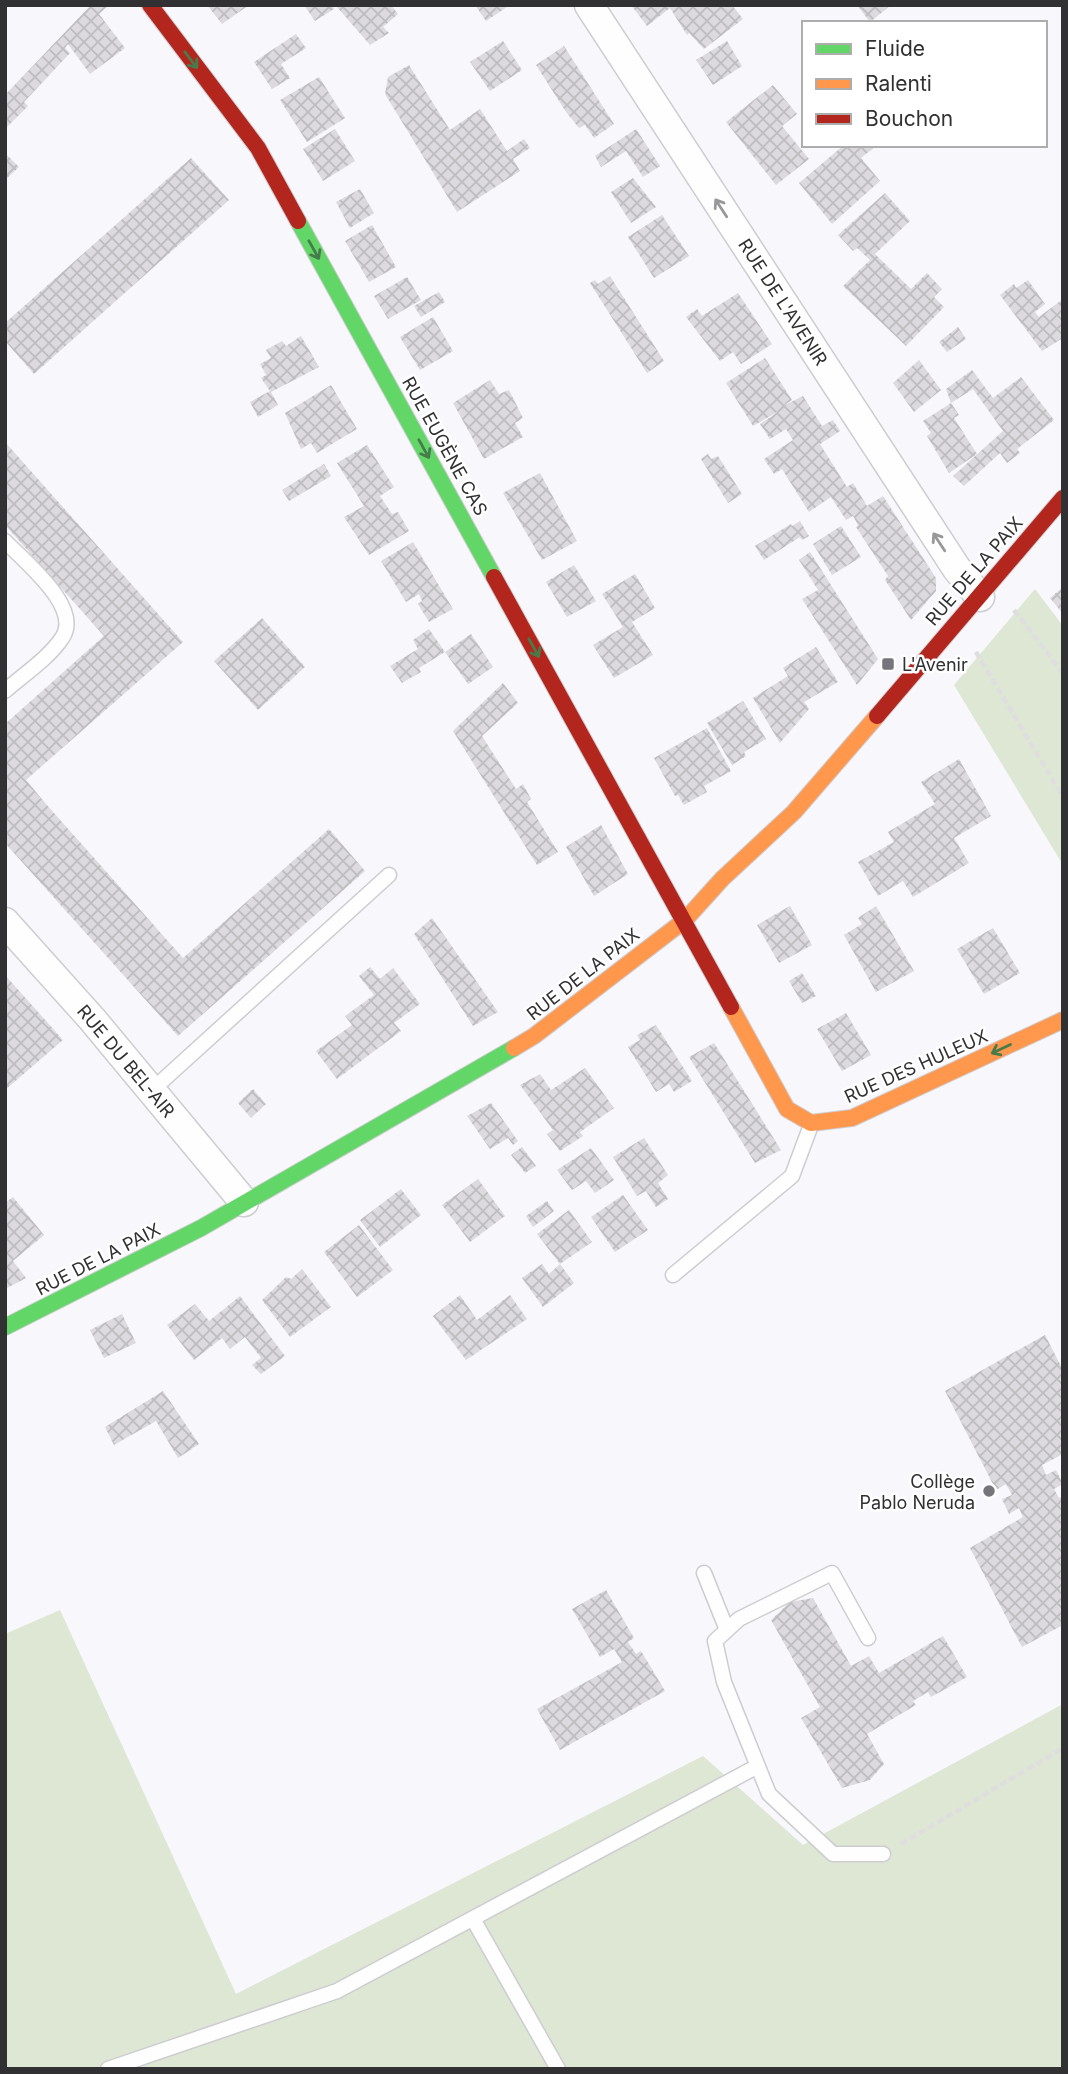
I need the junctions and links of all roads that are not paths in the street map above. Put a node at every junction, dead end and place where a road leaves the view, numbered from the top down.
1 (150, 5) edge
2 (589, 5) edge
3 (1063, 498) edge
4 (5, 541) edge
5 (986, 589) junction
6 (5, 691) edge
7 (389, 875) dead end
8 (685, 920) junction
9 (5, 922) edge
10 (1063, 1020) edge
11 (151, 1091) junction
12 (811, 1124) junction
13 (244, 1202) junction
14 (673, 1275) dead end
15 (5, 1327) edge
16 (704, 1573) dead end
17 (727, 1630) junction
18 (868, 1638) dead end
19 (756, 1767) junction
20 (883, 1854) road end
21 (473, 1919) junction
22 (108, 2069) edge
23 (558, 2069) edge

1 -> 8 street, RUE EUGÈNE CAS
5 -> 2 street, RUE DE L'AVENIR
3 - 5 street, RUE DE LA PAIX
4 - 6 lane
5 - 8 street, RUE DE LA PAIX
7 - 11 lane
8 - 12 street
8 - 13 street, RUE DE LA PAIX
9 - 11 street, RUE DU BEL-AIR
10 -> 12 street, RUE DES HULEUX
11 - 13 street, RUE DU BEL-AIR
12 - 14 lane
13 - 15 street, RUE DE LA PAIX
16 - 17 lane
17 - 18 lane
17 - 19 lane
19 - 20 lane
19 - 21 lane
21 - 22 lane
21 - 23 lane

